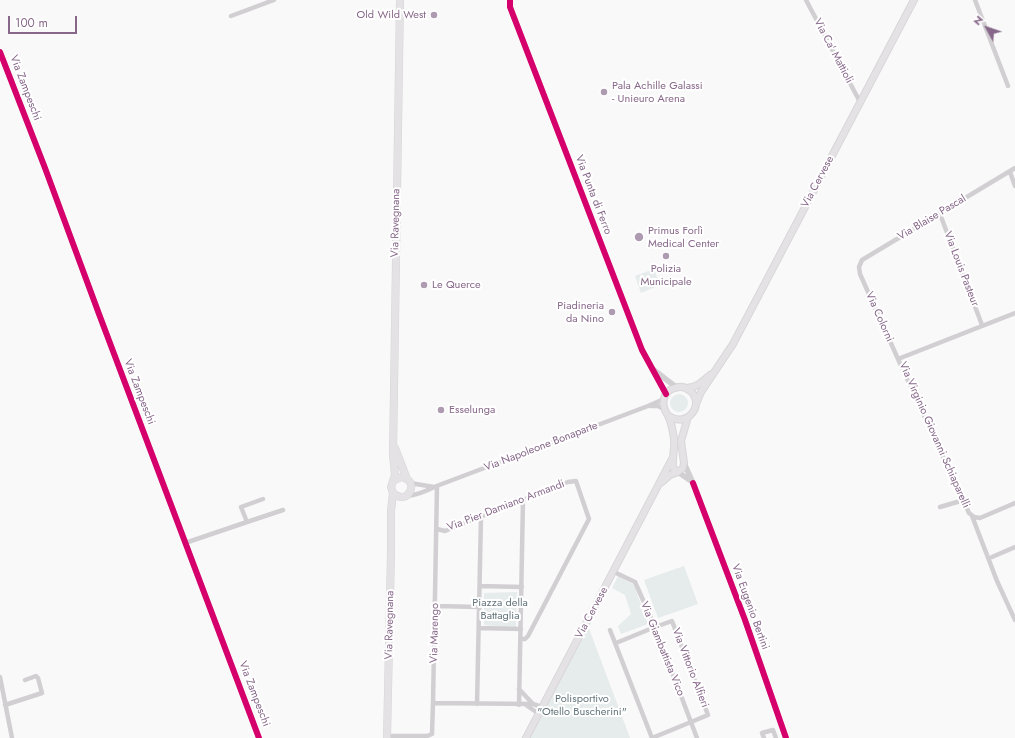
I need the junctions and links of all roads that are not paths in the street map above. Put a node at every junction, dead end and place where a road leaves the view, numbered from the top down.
1 (274, 0) edge
2 (400, 0) edge
3 (504, 0) edge
4 (510, 0) edge
5 (806, 0) edge
6 (914, 0) edge
7 (975, 0) edge
8 (510, 7) junction
9 (231, 16) dead end
10 (0, 52) edge
11 (1008, 86) dead end
12 (860, 102) junction
13 (1015, 168) edge
14 (1010, 172) junction
15 (1015, 186) edge
16 (940, 214) junction
17 (860, 274) joint
18 (1015, 312) edge
19 (982, 325) junction
20 (898, 359) junction
21 (720, 364) junction
22 (650, 365) junction
23 (676, 387) junction
24 (686, 388) junction
25 (665, 396) junction
26 (696, 404) junction
27 (648, 406) junction
28 (664, 409) junction
29 (669, 416) junction
30 (688, 418) junction
31 (394, 446) junction
32 (673, 457) junction
33 (684, 463) junction
34 (678, 472) junction
35 (394, 481) junction
36 (409, 481) junction
37 (693, 483) junction
38 (436, 487) junction
39 (657, 488) junction
40 (393, 493) junction
41 (404, 496) junction
42 (263, 499) dead end
43 (523, 500) junction
44 (964, 500) junction
45 (1015, 503) edge
46 (940, 507) dead end
47 (282, 510) dead end
48 (391, 511) junction
49 (971, 514) junction
50 (481, 517) junction
51 (247, 522) junction
52 (438, 529) junction
53 (185, 543) junction
54 (1015, 547) edge
55 (992, 557) dead end
56 (614, 572) junction
57 (480, 586) junction
58 (522, 587) junction
59 (436, 606) junction
60 (480, 607) junction
61 (1015, 620) edge
62 (655, 627) junction
63 (479, 628) junction
64 (521, 629) junction
65 (610, 630) dead end
66 (521, 639) junction
67 (616, 643) junction
68 (0, 677) edge
69 (25, 680) dead end
70 (519, 688) junction
71 (434, 702) junction
72 (5, 704) junction
73 (477, 704) junction
74 (532, 704) junction
75 (519, 705) junction
76 (526, 705) junction
77 (542, 707) junction
78 (539, 714) junction
79 (691, 722) junction
80 (781, 726) junction
81 (773, 730) junction
82 (387, 737) edge
83 (12, 738) edge
84 (260, 738) edge
85 (526, 738) edge
86 (652, 738) edge
87 (697, 738) edge
88 (764, 738) edge
89 (776, 738) edge
90 (786, 738) edge

1 - 9 street
2 - 31 main road, Via Ravegnana
3 - 8 street
4 - 8 street, Via Punta di Ferro
5 - 12 street, Via Ca' Mattioli
6 - 12 main road, Via Cervese
7 - 11 street
8 - 22 street, Via Punta di Ferro
10 - 53 street, Via Zampeschi
12 - 21 main road, Via Cervese
13 - 14 street, Via Blaise Pascal
14 - 15 street
14 - 16 street, Via Blaise Pascal
16 - 17 street, Via Blaise Pascal
16 - 19 street, Via Louis Pasteur
17 - 20 street, Via Colorni
18 - 19 street, Via Virginio Giovanni Schiaparelli
19 - 20 street, Via Virginio Giovanni Schiaparelli
20 - 44 street, Via Virginio Giovanni Schiaparelli
21 - 24 main road, Via Cervese
21 - 26 main road, Via Cervese
22 - 23 street, Via Punta di Ferro
22 - 25 street, Via Punta di Ferro
23 - 24 main road
23 - 25 main road
24 - 26 main road
25 - 27 street, Via Napoleone Bonaparte
25 - 28 main road
26 - 30 main road, Via Cervese
27 - 28 street
27 - 38 street, Via Napoleone Bonaparte
28 - 29 main road, Via Cervese
29 - 30 main road
29 - 32 main road, Via Cervese
30 - 33 main road, Via Cervese
31 - 35 main road, Via Ravegnana
31 - 36 main road, Via Ravegnana
32 - 34 main road, Via Cervese
32 - 39 main road, Via Cervese
33 - 34 main road, Via Cervese
33 - 37 street, Via Eugenio Bertini
34 - 37 street
34 - 39 main road, Via Cervese
35 - 36 main road
35 - 40 main road
36 - 38 street
36 - 41 main road
37 - 80 street, Via Eugenio Bertini
38 - 41 street, Via Napoleone Bonaparte
38 - 52 street, Via Marengo
39 - 56 main road, Via Cervese
40 - 41 main road
40 - 48 main road, Via Ravegnana
41 - 48 main road
42 - 51 street
43 - 50 street, Via Pier Damiano Armandi
43 - 58 street
43 - 66 street, Via Pier Damiano Armandi
44 - 46 street
44 - 49 street, Via Virginio Giovanni Schiaparelli
45 - 49 street, Via Virginio Giovanni Schiaparelli
47 - 51 street
48 - 82 main road, Via Ravegnana
49 - 61 street
50 - 52 street, Via Pier Damiano Armandi
50 - 57 street
51 - 53 street
52 - 59 street, Via Marengo
53 - 84 street, Via Zampeschi
54 - 55 street
56 - 62 street, Via Giambattista Vico
56 - 77 main road, Via Cervese
57 - 58 street
57 - 60 street
58 - 64 street
59 - 60 street
59 - 71 street, Via Marengo
60 - 63 street
62 - 67 street
62 - 79 street, Via Giambattista Vico
62 - 79 street, Via Vittorio Alfieri
63 - 64 street
63 - 73 street
64 - 66 street
65 - 67 street
66 - 70 street
67 - 86 street
68 - 72 street
69 - 72 street
70 - 74 street
70 - 75 street
71 - 73 street
71 - 82 street, Via Marengo
72 - 83 street
73 - 75 street
74 - 76 street
74 - 77 street
75 - 76 street
76 - 78 street
77 - 78 main road, Via Cervese
78 - 85 main road, Via Cervese
79 - 86 street
79 - 87 street, Via Giambattista Vico
80 - 81 street
80 - 90 street, Via Eugenio Bertini
81 - 88 street
81 - 89 street

